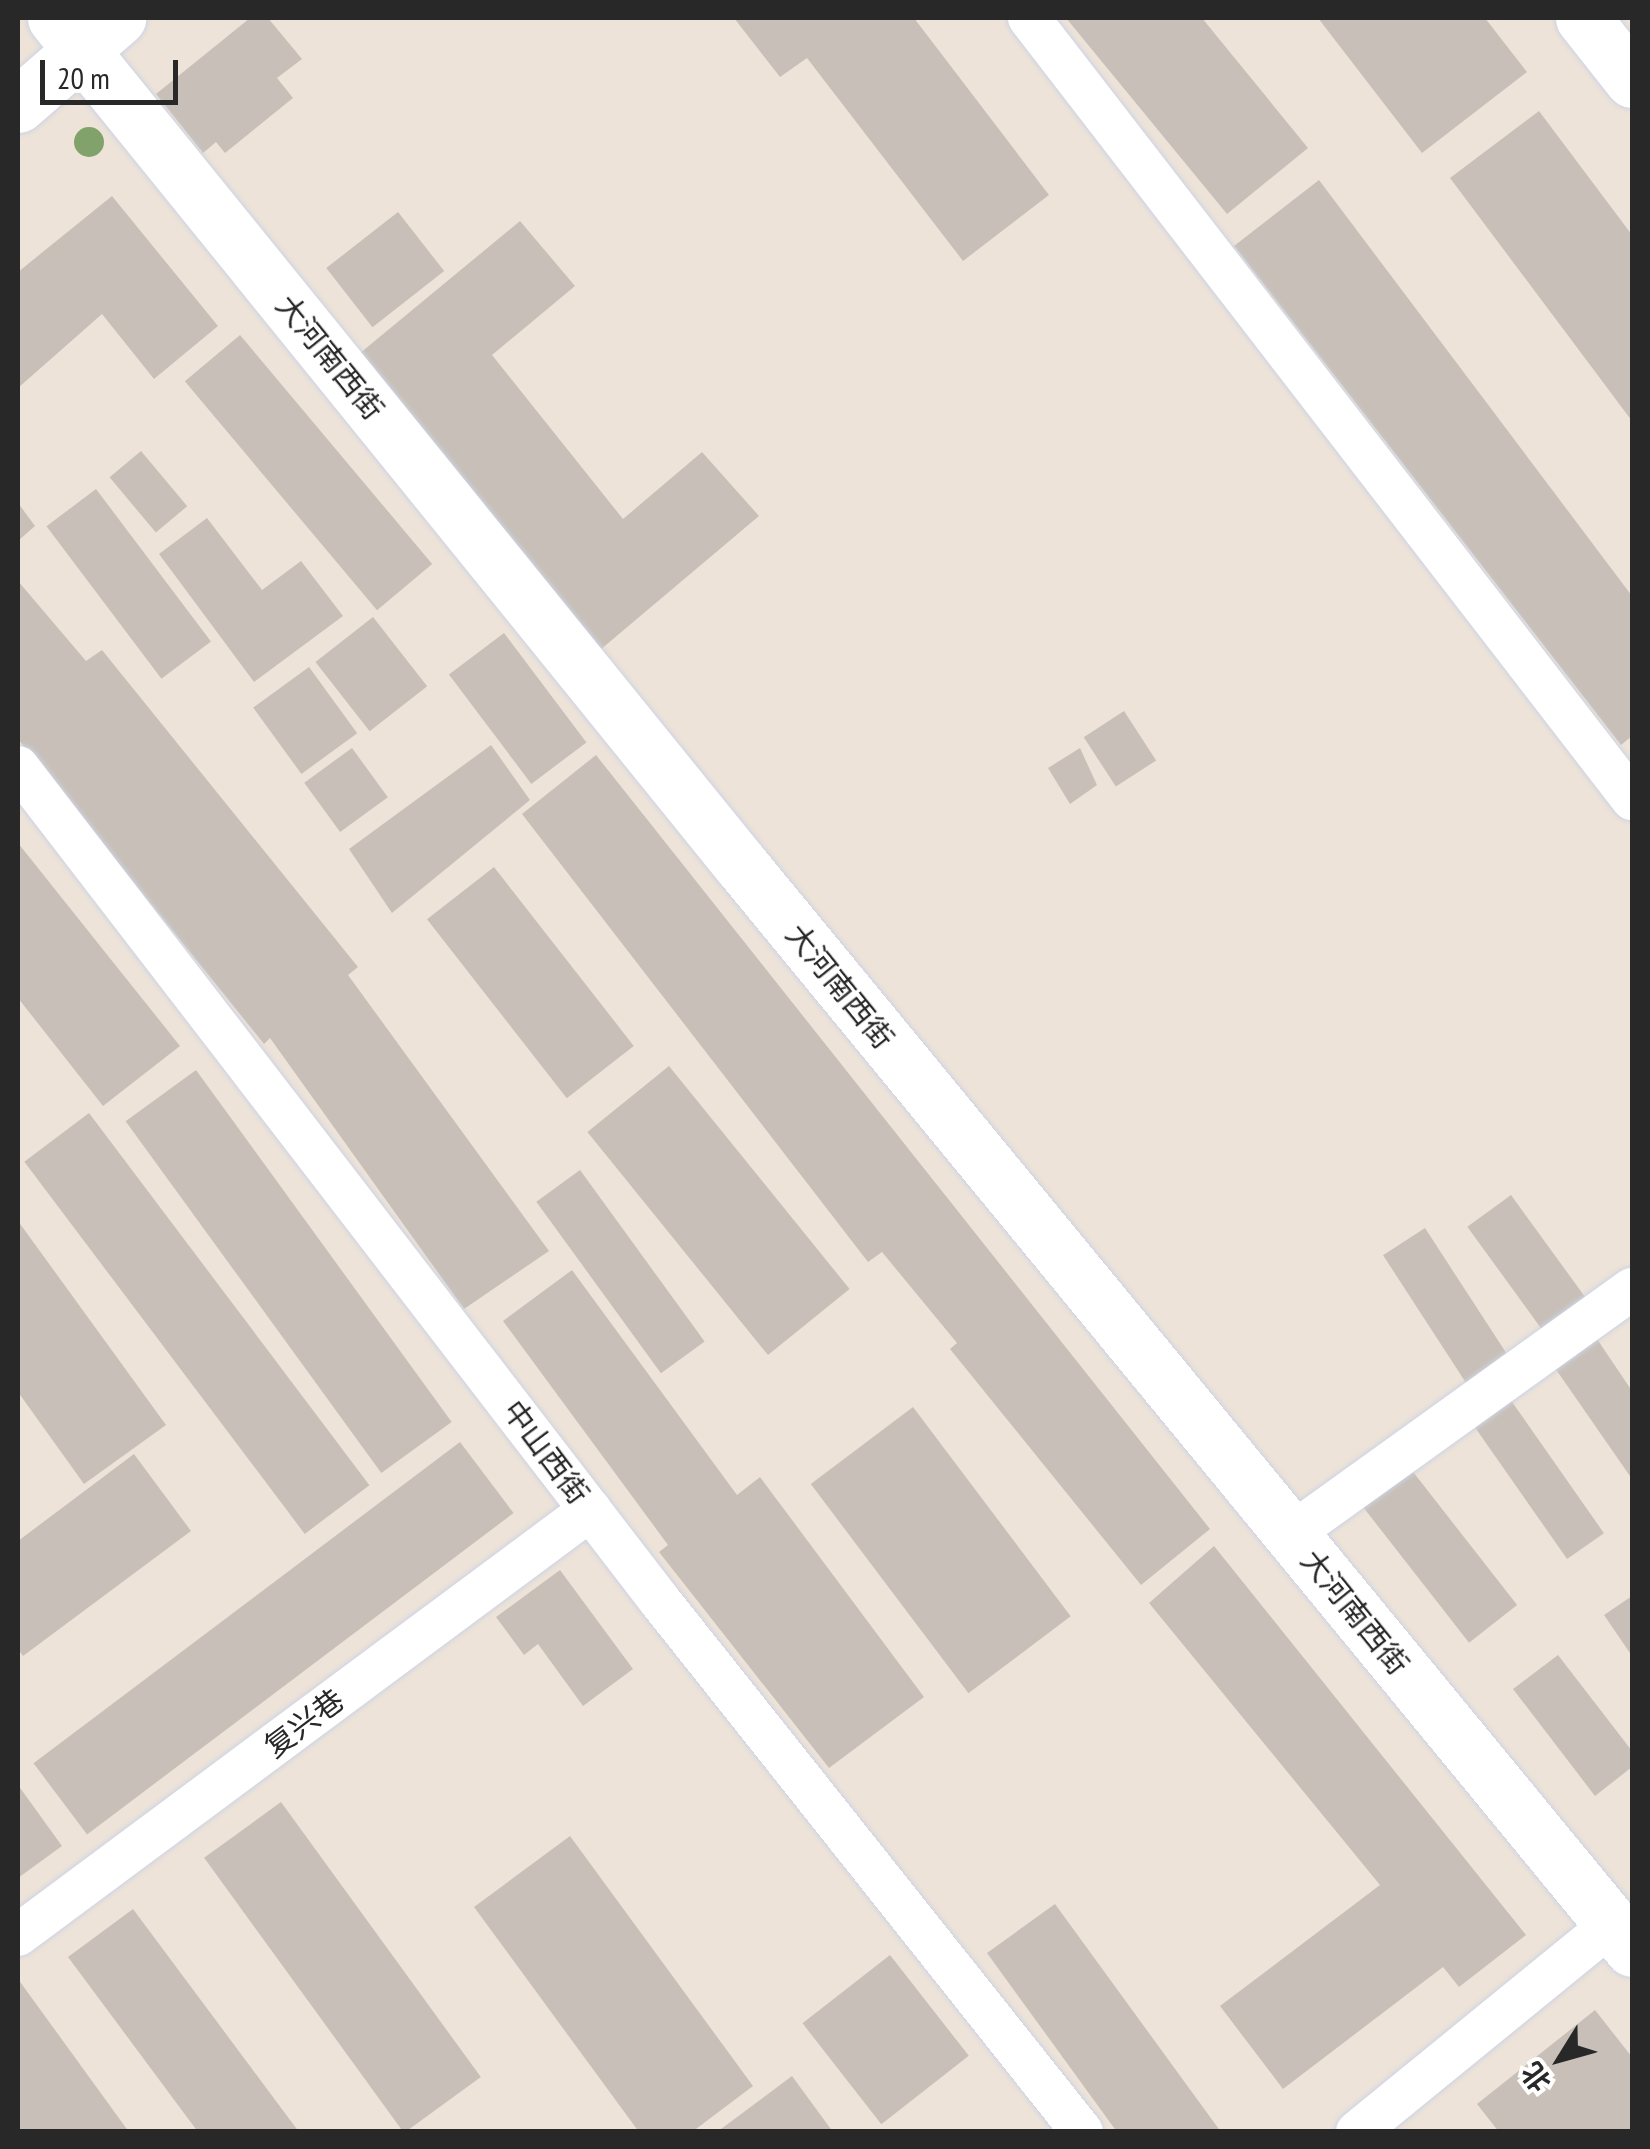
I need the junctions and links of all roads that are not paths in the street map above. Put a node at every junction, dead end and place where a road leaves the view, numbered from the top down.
1 (1029, 18) edge
2 (1583, 18) edge
3 (85, 28) edge
4 (1632, 80) edge
5 (18, 105) edge
6 (18, 767) edge
7 (1629, 789) edge
8 (1632, 1289) edge
9 (590, 1510) junction
10 (1291, 1534) junction
11 (18, 1935) edge
12 (1622, 1936) edge
13 (1082, 2132) edge
14 (1357, 2132) edge

1 - 7 street
2 - 4 street
3 - 5 street
3 - 10 street, 大河南西街
6 - 9 street, 中山西街
8 - 10 street
9 - 11 street, 复兴巷
9 - 13 street, 中山西街
10 - 12 street, 大河南西街
12 - 14 street

